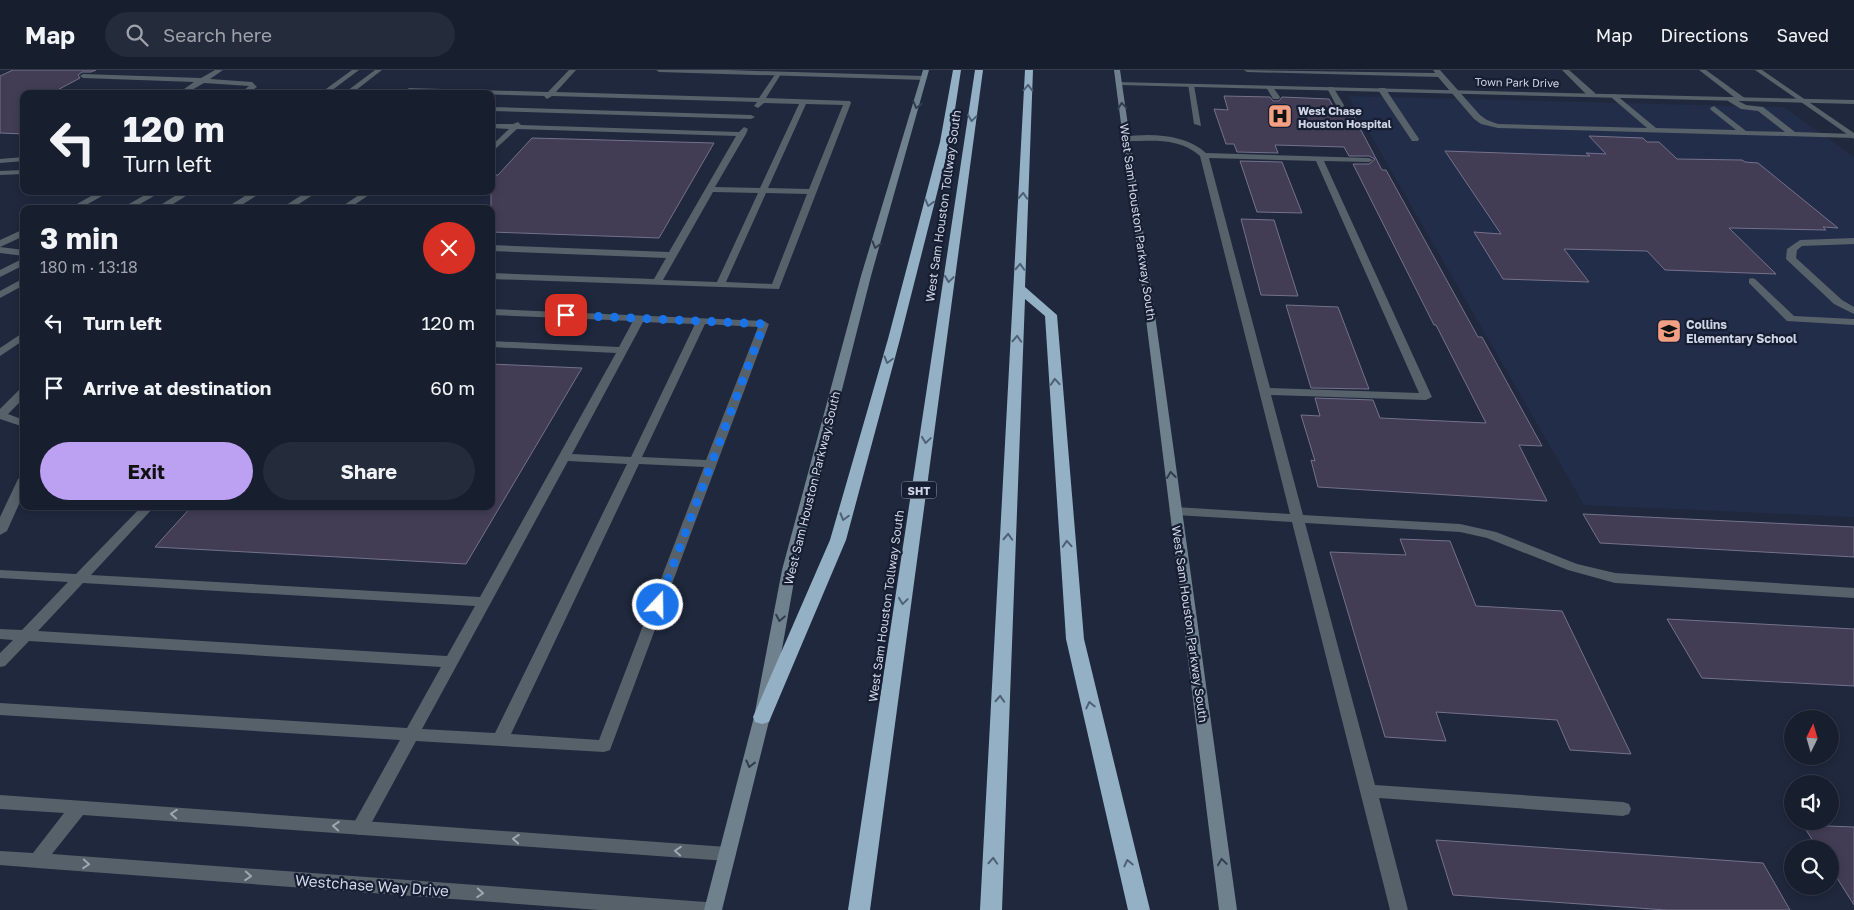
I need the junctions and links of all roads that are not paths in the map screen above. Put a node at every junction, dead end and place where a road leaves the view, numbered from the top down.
1 (220, 70) edge
2 (356, 70) edge
3 (380, 70) edge
4 (573, 70) edge
5 (659, 70) edge
6 (957, 70) edge
7 (979, 70) edge
8 (1029, 70) edge
9 (1117, 70) edge
10 (1247, 70) edge
11 (1565, 70) edge
12 (1702, 70) edge
13 (1758, 70) edge
14 (738, 71) edge
15 (1304, 72) junction
16 (1438, 72) edge
17 (778, 74) junction
18 (925, 74) edge
19 (83, 76) dead end
20 (99, 77) junction
21 (203, 80) junction
22 (1119, 83) junction
23 (1190, 85) junction
24 (1270, 87) junction
25 (1313, 88) junction
26 (1331, 88) junction
27 (75, 90) edge
28 (187, 90) edge
29 (248, 90) edge
30 (328, 90) edge
31 (352, 90) edge
32 (1382, 90) junction
33 (495, 92) edge
34 (1453, 92) junction
35 (550, 94) junction
36 (1592, 95) junction
37 (1615, 96) junction
38 (1276, 97) dead end
39 (1714, 98) junction
40 (1731, 99) junction
41 (1742, 99) junction
42 (1802, 100) junction
43 (762, 101) junction
44 (803, 102) junction
45 (1854, 102) edge
46 (1332, 105) dead end
47 (495, 109) edge
48 (532, 110) junction
49 (751, 117) junction
50 (1198, 124) dead end
51 (495, 126) edge
52 (516, 126) junction
53 (1655, 131) junction
54 (742, 134) junction
55 (1745, 134) junction
56 (1794, 135) junction
57 (1853, 137) edge
58 (1126, 139) junction
59 (1415, 139) dead end
60 (495, 147) edge
61 (1204, 155) junction
62 (1319, 158) junction
63 (20, 159) edge
64 (0, 160) edge
65 (1369, 160) dead end
66 (20, 172) edge
67 (0, 173) edge
68 (710, 189) junction
69 (763, 190) junction
70 (813, 192) junction
71 (99, 195) edge
72 (151, 195) edge
73 (183, 195) edge
74 (253, 195) edge
75 (308, 195) edge
76 (364, 195) edge
77 (80, 205) edge
78 (132, 205) edge
79 (165, 205) edge
80 (235, 205) edge
81 (291, 205) edge
82 (348, 205) edge
83 (20, 234) edge
84 (1854, 241) edge
85 (0, 244) edge
86 (495, 248) edge
87 (0, 250) edge
88 (20, 252) edge
89 (673, 254) junction
90 (20, 263) edge
91 (0, 274) edge
92 (495, 276) edge
93 (1752, 281) dead end
94 (657, 282) junction
95 (20, 283) edge
96 (720, 285) junction
97 (1019, 288) junction
98 (0, 295) edge
99 (1854, 311) edge
100 (495, 312) edge
101 (640, 318) junction
102 (702, 321) junction
103 (1854, 322) edge
104 (20, 338) edge
105 (495, 344) edge
106 (623, 350) junction
107 (0, 353) edge
108 (1265, 391) junction
109 (20, 394) edge
110 (0, 415) edge
111 (20, 422) edge
112 (564, 457) junction
113 (635, 461) junction
114 (711, 464) junction
115 (20, 488) edge
116 (145, 510) edge
117 (1175, 510) junction
118 (1298, 518) junction
119 (0, 531) edge
120 (0, 574) edge
121 (80, 579) junction
122 (1854, 593) edge
123 (484, 602) junction
124 (0, 634) edge
125 (25, 636) junction
126 (0, 662) edge
127 (451, 662) junction
128 (0, 709) edge
129 (762, 717) junction
130 (411, 734) junction
131 (500, 740) junction
132 (1368, 791) junction
133 (0, 802) edge
134 (79, 807) junction
135 (1622, 809) dead end
136 (360, 828) junction
137 (727, 854) junction
138 (0, 858) edge
139 (37, 861) junction
140 (706, 910) edge
141 (713, 910) edge
142 (859, 910) edge
143 (991, 910) edge
144 (1139, 910) edge
145 (1228, 910) edge
146 (1399, 910) edge

1 - 21 street
2 - 30 street
3 - 31 street
4 - 35 street
5 - 14 street
6 -> 129 highway
7 -> 142 highway, West Sam Houston Tollway South / SHT
97 -> 8 highway
9 - 22 main road, West Sam Houston Parkway South
10 - 15 street
11 - 36 street
12 - 41 street
13 - 42 street
14 - 17 street
15 - 16 street
15 - 25 street
16 - 34 street
17 - 18 street
17 - 43 street
18 -> 129 main road, West Sam Houston Parkway South
19 - 20 street
20 - 21 street
20 - 27 street
21 - 28 street
21 - 29 street
22 - 23 street, Town Park Drive
58 -> 22 main road, West Sam Houston Parkway South
23 - 24 street, Town Park Drive
23 - 50 street
24 - 25 street, Town Park Drive
24 - 38 street
25 - 26 street, Town Park Drive
26 - 32 street, Town Park Drive
26 - 46 street
32 - 34 street, Town Park Drive
32 - 59 street
33 - 35 street
34 - 36 street, Town Park Drive
34 - 53 street
35 - 43 street
35 - 48 street
36 - 37 street, Town Park Drive
37 - 39 street, Town Park Drive
37 - 53 street
39 - 40 street, Town Park Drive
39 - 55 street
40 - 41 street, Town Park Drive
40 - 56 street
41 - 42 street, Town Park Drive
42 - 45 street, Town Park Drive
42 - 57 street
43 - 44 street
43 - 49 street
44 - 69 street
44 - 70 street
47 - 48 street
48 - 49 street
48 - 52 street
49 - 54 street
51 - 52 street
52 - 54 street
52 - 60 street
53 - 55 street
54 - 68 street
55 - 56 street
56 - 57 street
58 - 61 street
117 -> 58 main road, West Sam Houston Parkway South
61 - 62 street
61 - 108 street
62 - 65 street
62 - 108 street
63 - 64 street
66 - 67 street
68 - 69 street
68 - 89 street
69 - 70 street
69 - 96 street
70 - 96 street
71 - 77 street
72 - 78 street
73 - 79 street
74 - 80 street
75 - 81 street
76 - 82 street
83 - 85 street
84 - 99 street
86 - 89 street
87 - 88 street
89 - 94 street
90 - 91 street
92 - 94 street
93 - 103 street
94 - 96 street
95 - 98 street
143 -> 97 highway
144 -> 97 highway
100 - 101 street
101 - 102 street
101 - 106 street
102 - 113 street
102 - 114 street
104 - 107 street
105 - 106 street
106 - 112 street
108 - 118 street
109 - 110 street
110 - 111 street
112 - 113 street
112 - 123 street
113 - 114 street
113 - 131 street
114 - 131 street
115 - 119 street
116 - 121 street
117 - 118 street
145 -> 117 main road, West Sam Houston Parkway South
118 - 122 street
118 - 132 street
120 - 121 street
121 - 123 street
121 - 125 street
123 - 127 street
124 - 125 street
125 - 126 street
125 - 127 street
127 - 130 street
128 - 130 street
129 -> 137 main road, West Sam Houston Parkway South
130 - 131 street
130 - 136 street
132 - 135 street
132 - 146 street
133 - 134 street
136 -> 134 street
134 - 139 street
137 -> 136 street
137 - 141 main road, West Sam Houston Parkway South
138 - 139 street, Westchase Way Drive
139 -> 140 street, Westchase Way Drive

